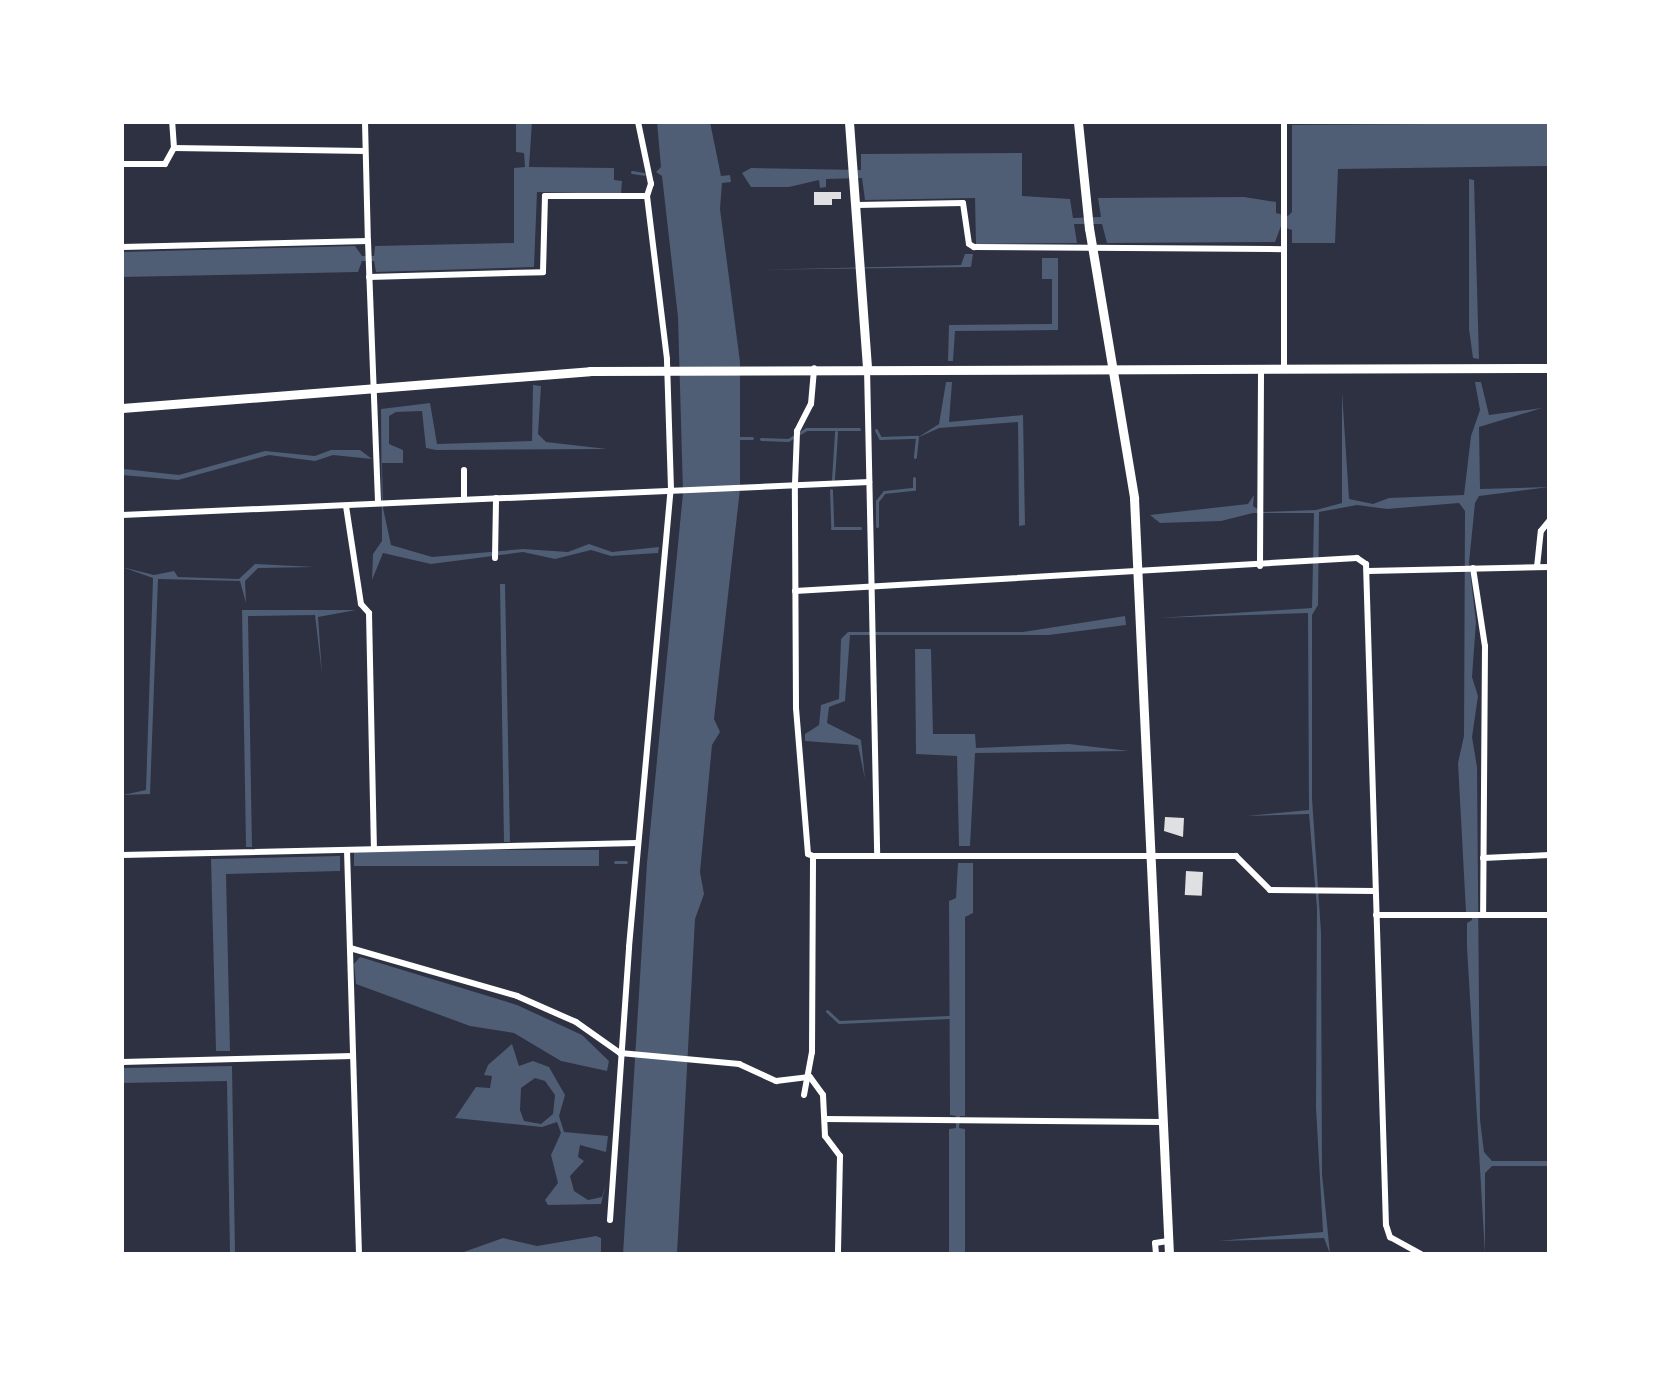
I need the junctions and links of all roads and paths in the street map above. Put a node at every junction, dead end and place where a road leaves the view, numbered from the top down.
1 (172, 122) edge
2 (365, 122) edge
3 (638, 122) edge
4 (849, 122) edge
5 (1078, 122) edge
6 (1284, 122) edge
7 (174, 148) junction
8 (365, 151) junction
9 (122, 164) edge
10 (647, 196) junction
11 (857, 205) junction
12 (368, 241) junction
13 (122, 247) edge
14 (1093, 248) junction
15 (1283, 249) junction
16 (369, 277) junction
17 (814, 368) junction
18 (867, 368) junction
19 (1115, 368) junction
20 (1549, 368) edge
21 (1261, 369) junction
22 (1284, 369) junction
23 (670, 370) junction
24 (374, 387) junction
25 (122, 408) edge
26 (464, 470) dead end
27 (869, 482) junction
28 (795, 484) junction
29 (673, 489) junction
30 (496, 498) junction
31 (464, 499) junction
32 (381, 503) junction
33 (346, 506) junction
34 (122, 515) edge
35 (1549, 521) edge
36 (495, 558) dead end
37 (1260, 566) junction
38 (1537, 567) junction
39 (1549, 567) edge
40 (1469, 568) junction
41 (1368, 571) junction
42 (1138, 573) junction
43 (873, 587) junction
44 (795, 591) junction
45 (637, 843) junction
46 (374, 848) junction
47 (347, 850) junction
48 (877, 854) junction
49 (122, 855) edge
50 (1549, 855) edge
51 (813, 856) junction
52 (1149, 856) junction
53 (1483, 858) junction
54 (1375, 891) junction
55 (1376, 915) junction
56 (1477, 915) junction
57 (1549, 915) edge
58 (350, 948) junction
59 (622, 1054) junction
60 (353, 1056) junction
61 (122, 1062) edge
62 (810, 1077) junction
63 (804, 1095) dead end
64 (825, 1119) junction
65 (1162, 1122) junction
66 (610, 1220) dead end
67 (1168, 1241) junction
68 (359, 1254) edge
69 (838, 1254) edge
70 (1156, 1254) edge
71 (1169, 1254) edge
72 (1421, 1254) edge

1 - 7 street
2 - 8 street
3 - 10 street
4 - 11 main road
5 - 14 main road
6 - 15 street
7 - 8 street
7 - 9 street
8 - 12 street
10 - 16 street
10 - 23 street
11 - 14 street
11 - 18 main road
12 - 13 street
12 - 16 street
14 - 15 street
14 - 19 main road
15 - 22 street
16 - 24 street
17 - 18 main road
17 - 23 main road
17 - 28 street
18 - 19 main road
18 - 27 street
19 - 21 main road
19 - 42 main road
20 - 22 main road
21 - 22 main road
21 - 37 street
23 - 24 main road
23 - 29 street
24 - 25 main road
24 - 32 street
26 - 31 street
27 - 28 street
27 - 43 street
28 - 29 street
28 - 44 street
29 - 30 street
29 - 45 street
30 - 31 street
30 - 36 street
31 - 32 street
32 - 33 street
33 - 34 street
33 - 46 street
35 - 38 street
37 - 41 street
37 - 42 street
38 - 39 street
38 - 40 street
40 - 41 street
40 - 53 street
41 - 54 street
42 - 43 street
42 - 52 main road
43 - 44 street
43 - 48 street
44 - 51 street
45 - 46 street
45 - 59 street
46 - 47 street
47 - 49 street
47 - 58 street
48 - 51 street
48 - 52 street
50 - 53 street
51 - 62 street
52 - 54 street
52 - 65 main road
53 - 56 street
54 - 55 street
55 - 56 street
55 - 72 street
56 - 57 street
58 - 59 street
58 - 60 street
59 - 62 street
59 - 66 street
60 - 61 street
60 - 68 street
62 - 63 street
62 - 64 street
64 - 65 street
64 - 69 street
65 - 67 main road
67 - 70 street
67 - 71 main road

